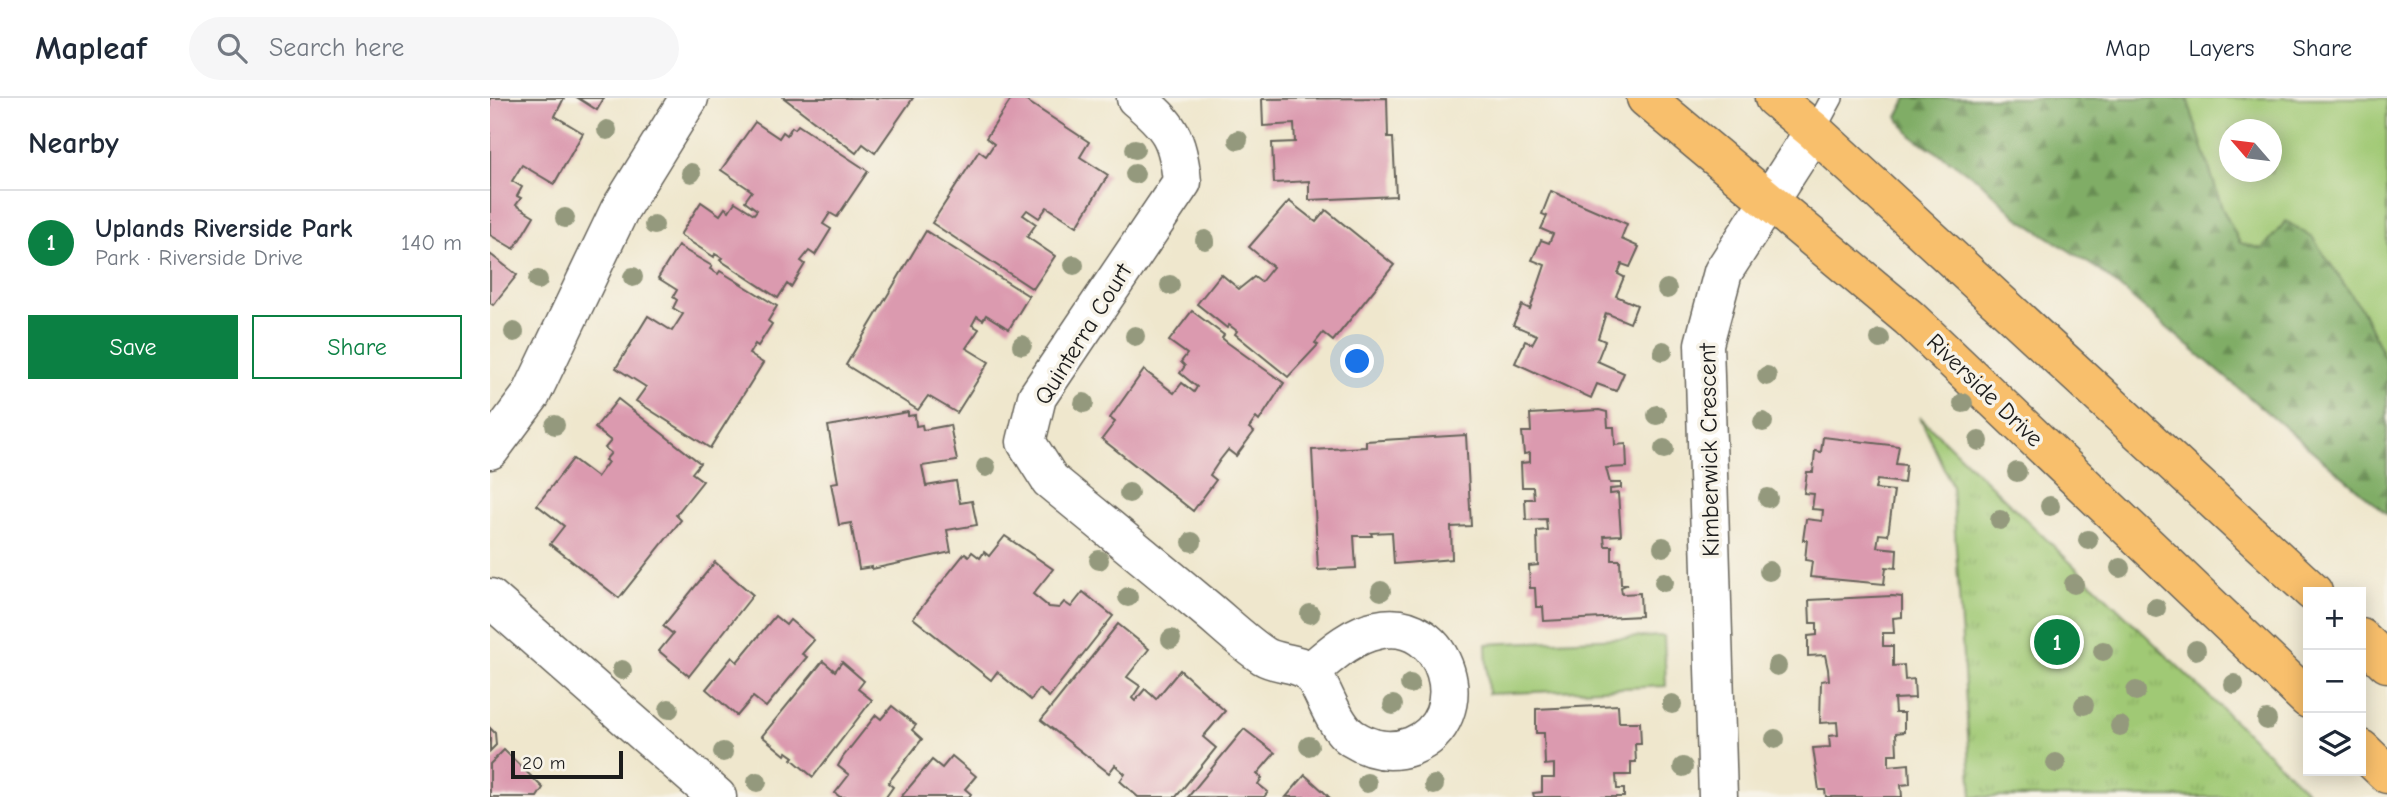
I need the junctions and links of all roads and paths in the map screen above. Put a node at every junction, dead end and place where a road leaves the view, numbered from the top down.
1 (689, 98) edge
2 (1136, 98) edge
3 (1646, 98) edge
4 (1774, 98) edge
5 (1832, 98) edge
6 (1814, 131) junction
7 (1770, 202) junction
8 (490, 450) edge
9 (2308, 587) edge
10 (490, 597) edge
11 (2366, 643) edge
12 (2387, 663) edge
13 (1310, 672) dead end
14 (2303, 694) edge
15 (2366, 754) edge
16 (2387, 774) edge
17 (717, 797) edge
18 (1718, 797) edge

1 - 8 street
2 - 13 street, Quinterra Court
3 - 7 main road, Riverside Drive
4 - 6 main road
5 - 6 lane
6 - 7 street, Kimberwick Crescent
6 - 9 main road
7 - 14 main road, Riverside Drive
7 - 18 street, Kimberwick Crescent
10 - 17 street
11 - 12 main road
15 - 16 main road

